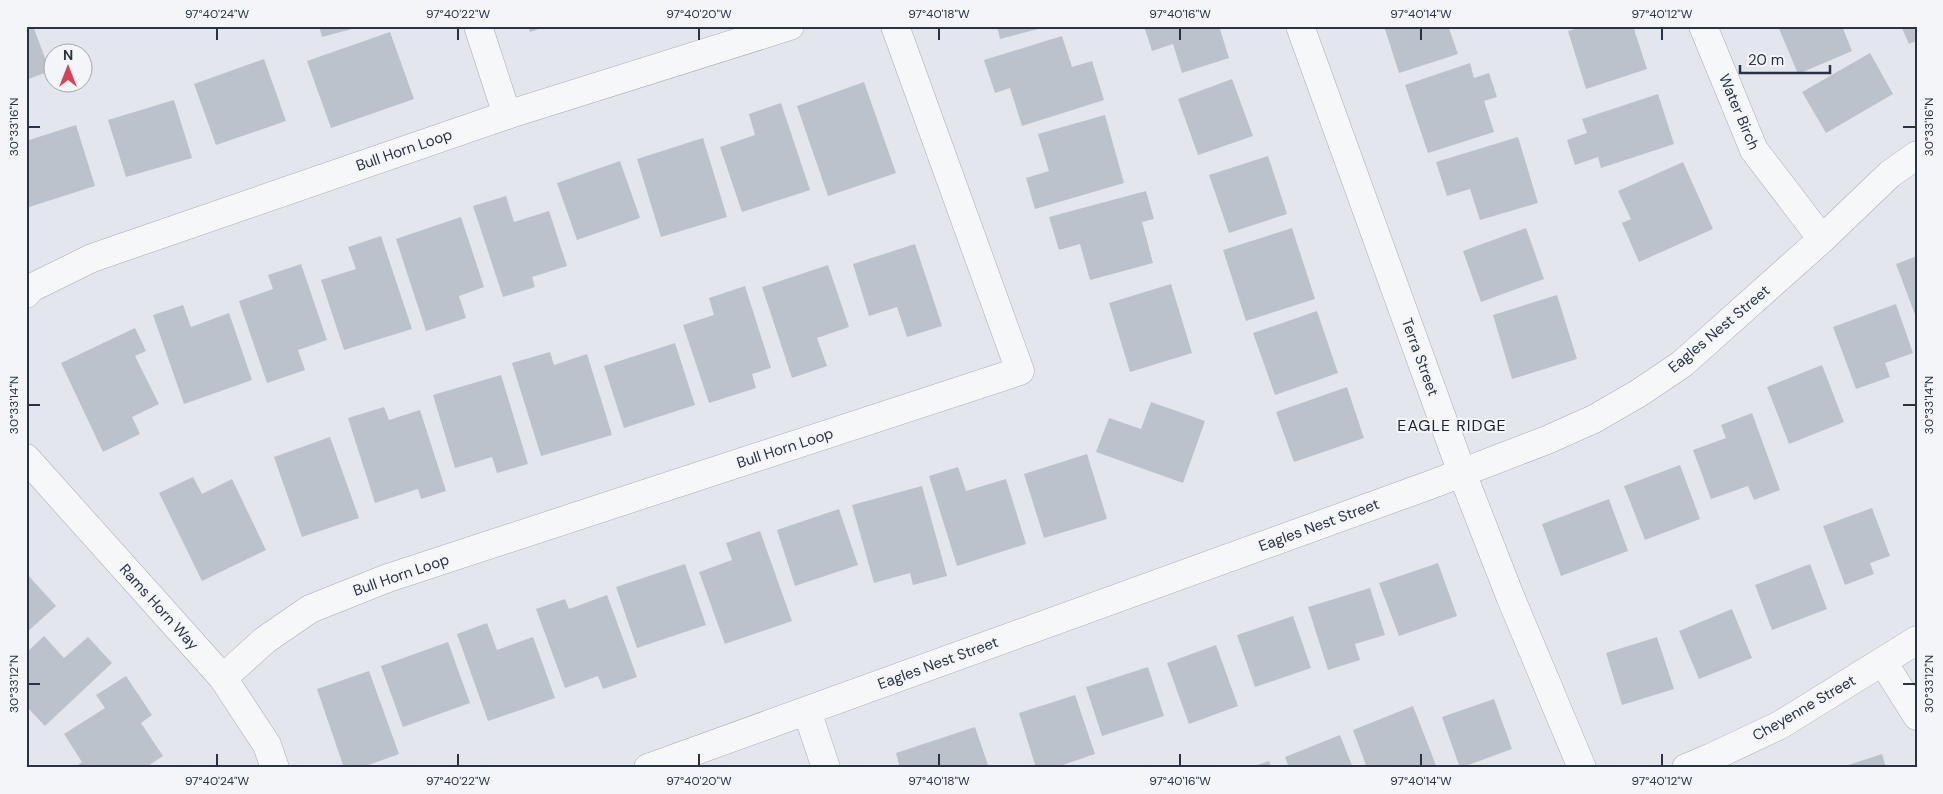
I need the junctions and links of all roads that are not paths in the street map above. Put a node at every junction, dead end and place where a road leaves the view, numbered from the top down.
1 (478, 26) edge
2 (790, 26) edge
3 (895, 26) edge
4 (1300, 26) edge
5 (1703, 26) edge
6 (507, 115) junction
7 (1917, 155) edge
8 (1822, 239) junction
9 (26, 294) edge
10 (26, 458) edge
11 (1462, 473) junction
12 (1917, 640) edge
13 (1882, 662) junction
14 (223, 678) junction
15 (807, 711) junction
16 (1917, 716) edge
17 (275, 768) edge
18 (648, 768) edge
19 (826, 768) edge
20 (1582, 768) edge
21 (1686, 768) edge

1 - 6 street
2 - 6 street, Bull Horn Loop
3 - 14 street, Bull Horn Loop
4 - 11 street, Terra Street
5 - 8 street, Water Birch
6 - 9 street, Bull Horn Loop
7 - 8 street, Eagles Nest Street
8 - 11 street, Eagles Nest Street
10 - 14 street, Rams Horn Way
11 - 15 street, Eagles Nest Street
11 - 20 street, Terra Street
12 - 13 street, Cheyenne Street
13 - 16 street
13 - 21 street, Cheyenne Street
14 - 17 street, Rams Horn Way
15 - 18 street, Eagles Nest Street
15 - 19 street

